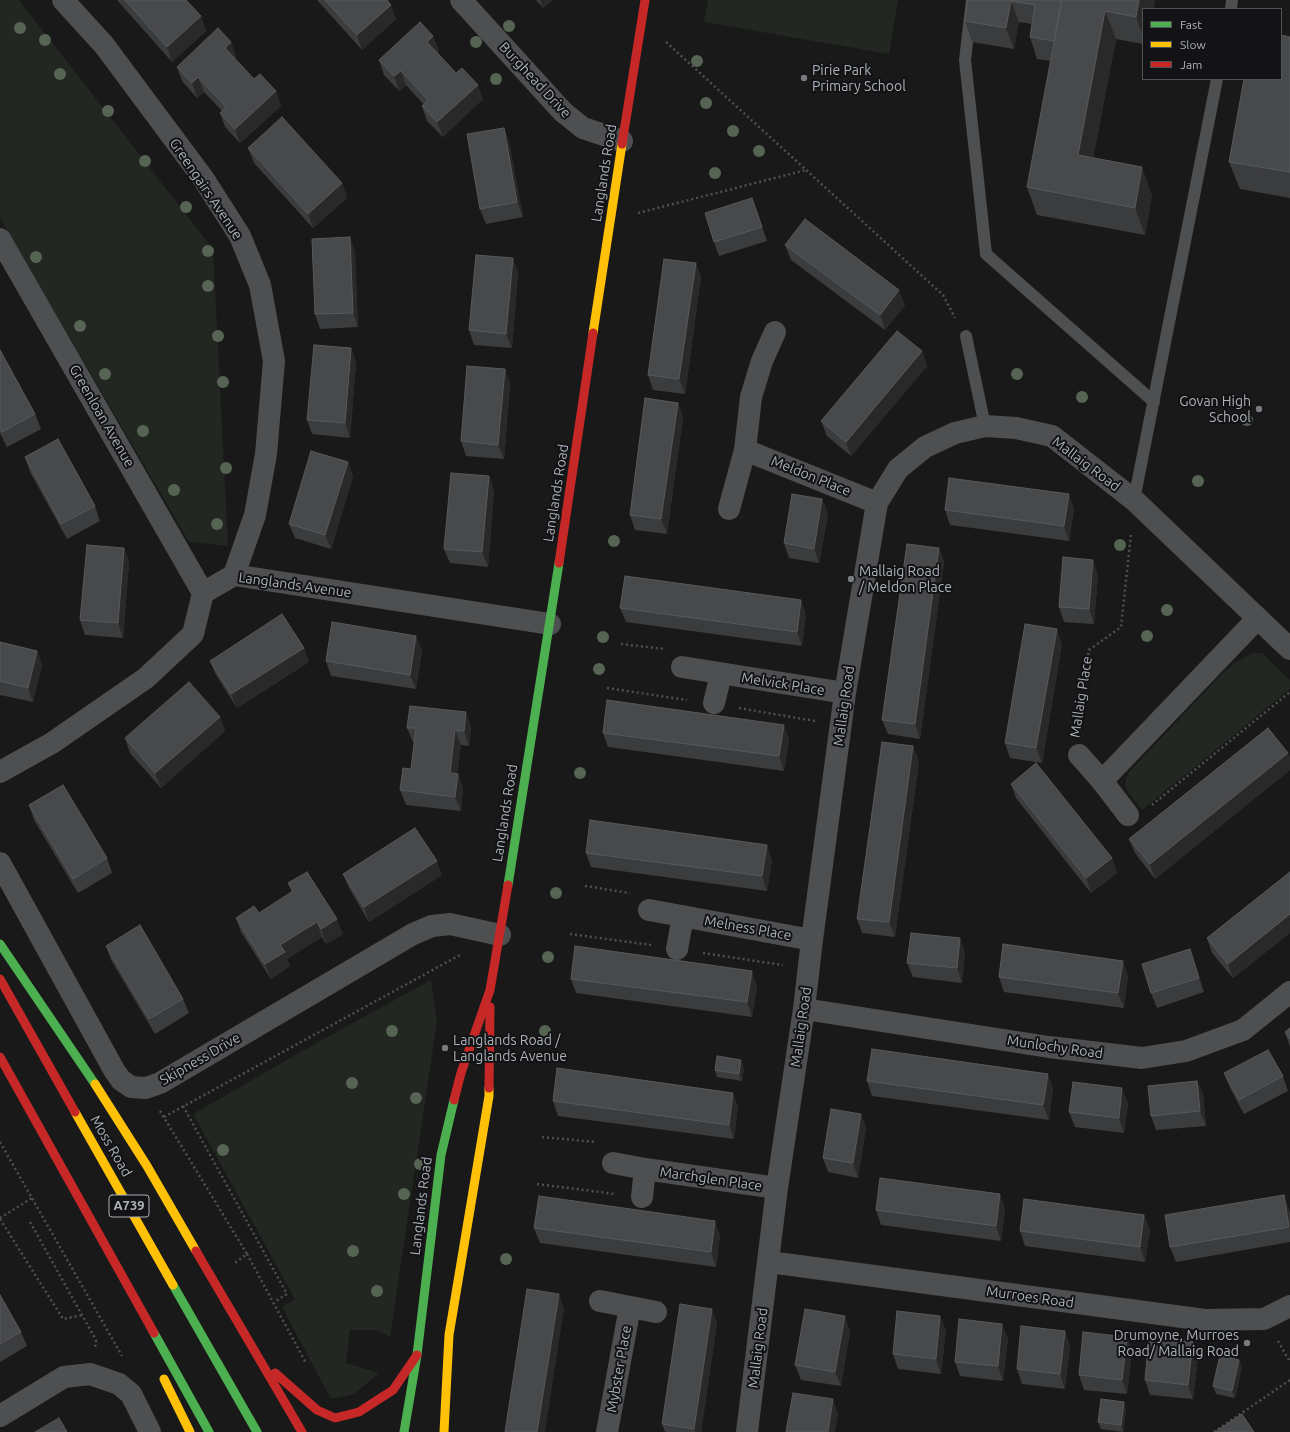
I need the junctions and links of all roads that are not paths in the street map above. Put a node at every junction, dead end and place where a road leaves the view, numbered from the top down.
1 (63, 0) edge
2 (461, 0) edge
3 (645, 0) edge
4 (972, 0) edge
5 (1217, 80) edge
6 (622, 140) junction
7 (0, 239) edge
8 (775, 332) dead end
9 (966, 336) road end
10 (1154, 402) junction
11 (985, 426) junction
12 (745, 450) junction
13 (1134, 500) junction
14 (877, 503) junction
15 (729, 508) dead end
16 (234, 575) junction
17 (203, 593) junction
18 (1258, 618) junction
19 (550, 624) junction
20 (1290, 649) edge
21 (682, 667) road end
22 (720, 674) junction
23 (846, 693) junction
24 (714, 703) dead end
25 (1079, 755) road end
26 (0, 772) edge
27 (1102, 781) junction
28 (1128, 815) road end
29 (0, 863) edge
30 (650, 910) road end
31 (683, 916) junction
32 (500, 935) junction
33 (812, 940) junction
34 (0, 944) edge
35 (677, 948) dead end
36 (0, 979) edge
37 (490, 990) junction
38 (1290, 992) edge
39 (804, 1009) junction
40 (0, 1057) edge
41 (54, 1154) junction
42 (613, 1163) road end
43 (646, 1169) junction
44 (777, 1188) junction
45 (642, 1197) dead end
46 (769, 1262) junction
47 (600, 1301) dead end
48 (1290, 1306) edge
49 (630, 1307) junction
50 (131, 1311) dead end
51 (656, 1312) dead end
52 (417, 1354) junction
53 (260, 1360) junction
54 (159, 1368) dead end
55 (0, 1416) edge
56 (150, 1432) edge
57 (190, 1432) edge
58 (209, 1432) edge
59 (257, 1432) edge
60 (302, 1432) edge
61 (404, 1432) edge
62 (444, 1432) edge
63 (607, 1432) edge
64 (747, 1432) edge

1 - 16 street, Greengairs Avenue
2 - 6 street, Burghead Drive
3 - 6 main road, Langlands Road
4 - 10 lane
5 - 10 lane
6 - 19 main road, Langlands Road
7 - 17 street, Greenloan Avenue
8 - 12 street
9 - 11 lane
10 - 13 lane
11 - 13 street, Mallaig Road
11 - 14 street, Mallaig Road
12 - 14 street, Meldon Place
12 - 15 street
13 - 18 street, Mallaig Road
14 - 23 street, Mallaig Road
16 - 17 street, Langlands Avenue
16 - 19 street, Langlands Avenue
17 - 26 street
18 - 20 street, Mallaig Road
18 - 27 street
19 - 32 main road, Langlands Road
21 - 22 street, Melvick Place
22 - 23 street, Melvick Place
22 - 24 street
23 - 33 street, Mallaig Road
25 - 27 street, Mallaig Place
27 - 28 street, Mallaig Place
29 - 32 street, Skipness Drive
30 - 31 street, Melness Place
31 - 33 street, Melness Place
31 - 35 street
32 - 37 main road, Langlands Road
33 - 39 street, Mallaig Road
34 - 53 main road
36 - 59 main road, Moss Road / A739
37 - 52 main road, Langlands Road
37 - 62 main road, Langlands Road
38 - 39 street, Munlochy Road
39 - 44 street, Mallaig Road
40 - 41 main road, A739
41 - 50 main road
41 - 58 main road, A739
42 - 43 street, Marchglen Place
43 - 44 street, Marchglen Place
43 - 45 street, Marchglen Place
44 - 46 street, Mallaig Road
46 - 48 street, Murroes Road
46 - 64 street, Mallaig Road
47 - 49 street, Mybster Place
49 - 51 street, Mybster Place
49 - 63 street, Mybster Place
52 - 53 main road
52 - 61 main road, Langlands Road
53 - 60 main road
54 - 57 main road
55 - 56 street

